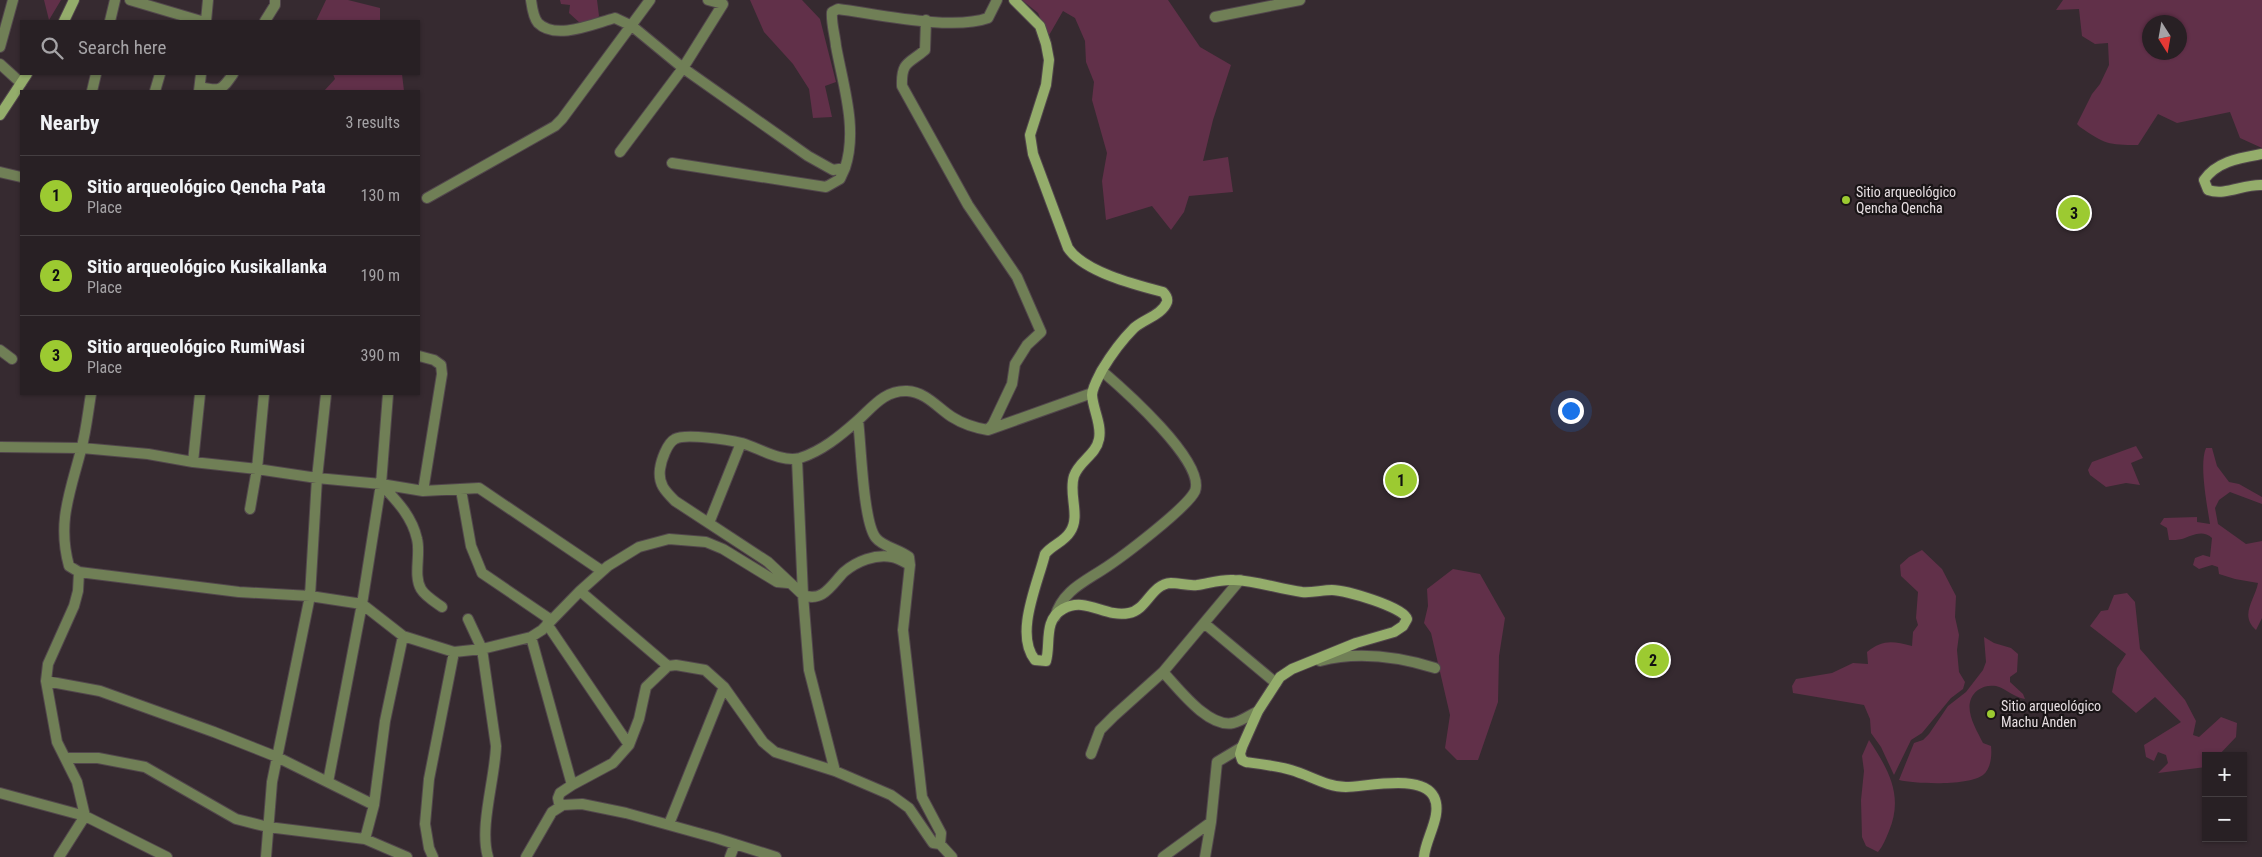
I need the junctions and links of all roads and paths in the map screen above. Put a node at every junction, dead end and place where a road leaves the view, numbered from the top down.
1 (13, 0) edge
2 (74, 0) edge
3 (116, 0) edge
4 (130, 0) edge
5 (208, 0) edge
6 (275, 0) edge
7 (531, 0) edge
8 (650, 0) edge
9 (708, 0) edge
10 (997, 0) edge
11 (1014, 0) edge
12 (1300, 0) edge
13 (723, 2) edge
14 (1215, 17) dead end
15 (180, 19) edge
16 (64, 20) edge
17 (110, 20) edge
18 (206, 20) edge
19 (266, 20) edge
20 (926, 20) junction
21 (632, 26) junction
22 (0, 47) edge
23 (0, 64) edge
24 (683, 68) junction
25 (26, 75) edge
26 (96, 75) edge
27 (160, 75) edge
28 (201, 75) edge
29 (232, 75) edge
30 (21, 83) junction
31 (200, 89) edge
32 (92, 90) edge
33 (154, 90) edge
34 (217, 90) edge
35 (0, 114) edge
36 (620, 152) dead end
37 (2262, 154) edge
38 (672, 163) dead end
39 (845, 168) junction
40 (0, 172) edge
41 (20, 177) edge
42 (2262, 185) edge
43 (427, 198) dead end
44 (0, 350) edge
45 (420, 356) edge
46 (12, 359) dead end
47 (1102, 371) junction
48 (1092, 393) junction
49 (91, 395) edge
50 (200, 395) edge
51 (264, 395) edge
52 (326, 395) edge
53 (388, 395) edge
54 (858, 420) junction
55 (988, 430) junction
56 (741, 443) junction
57 (0, 447) edge
58 (82, 448) junction
59 (797, 459) junction
60 (193, 462) junction
61 (257, 469) junction
62 (318, 478) junction
63 (381, 484) junction
64 (461, 490) junction
65 (423, 491) junction
66 (250, 510) dead end
67 (709, 523) junction
68 (910, 565) junction
69 (602, 571) junction
70 (79, 572) junction
71 (1240, 580) junction
72 (788, 583) junction
73 (580, 591) junction
74 (310, 596) junction
75 (803, 596) junction
76 (362, 604) junction
77 (442, 607) dead end
78 (1055, 616) junction
79 (468, 619) dead end
80 (549, 622) junction
81 (1204, 623) junction
82 (403, 636) junction
83 (532, 637) junction
84 (482, 649) junction
85 (454, 652) junction
86 (668, 666) junction
87 (1300, 666) junction
88 (1435, 668) dead end
89 (1162, 672) junction
90 (46, 681) junction
91 (1276, 683) junction
92 (724, 687) junction
93 (1258, 711) junction
94 (630, 745) junction
95 (1242, 747) junction
96 (1091, 754) dead end
97 (277, 757) junction
98 (67, 758) junction
99 (835, 771) junction
100 (328, 782) junction
101 (572, 785) junction
102 (0, 793) edge
103 (562, 804) junction
104 (374, 805) junction
105 (85, 816) junction
106 (1211, 822) junction
107 (670, 824) junction
108 (268, 827) junction
109 (365, 839) junction
110 (735, 844) junction
111 (940, 844) junction
112 (59, 857) edge
113 (167, 857) edge
114 (266, 857) edge
115 (407, 857) edge
116 (434, 857) edge
117 (488, 857) edge
118 (526, 857) edge
119 (730, 857) edge
120 (776, 857) edge
121 (952, 857) edge
122 (1162, 857) edge
123 (1204, 857) edge
124 (1424, 857) edge

1 - 22 street
2 - 16 main road
3 - 17 street
4 - 15 street
5 - 18 street
6 - 19 street
7 - 21 street
8 - 21 street
9 - 13 street
10 - 20 street
11 - 47 main road
12 - 14 street
13 - 24 street
20 - 39 street
20 - 55 street
21 - 24 street
21 - 43 street
23 - 30 street
24 - 36 street
24 - 39 street
25 - 30 main road
26 - 32 street
27 - 33 street
28 - 31 street
29 - 34 street
30 - 35 main road
37 - 42 main road
38 - 39 street
40 - 41 street
44 - 46 street
45 - 65 street
47 - 48 main road
47 - 78 street
48 - 55 street
48 - 78 main road
49 - 58 street
50 - 60 street
51 - 61 street
52 - 62 street
53 - 63 street
54 - 55 street
54 - 59 street
54 - 68 street
56 - 59 street
56 - 67 street
56 - 67 street
57 - 58 street
58 - 60 street
58 - 70 street
59 - 75 street
60 - 61 street
61 - 62 street
61 - 66 street
62 - 63 street
62 - 74 street
63 - 65 street
63 - 76 street
63 - 77 street
64 - 65 street
64 - 69 street
64 - 80 street
67 - 72 street
68 - 75 street
68 - 111 street
69 - 72 street
69 - 73 street
70 - 74 street
70 - 90 street
71 - 78 main road
71 - 81 street
71 - 87 main road
72 - 75 street
73 - 80 street
73 - 86 street
74 - 76 street
74 - 97 street
75 - 99 street
76 - 82 street
76 - 100 street
79 - 84 street
80 - 83 street
80 - 94 street
81 - 89 street
81 - 91 street
82 - 85 street
82 - 104 street
83 - 84 street
83 - 101 street
84 - 85 street
84 - 117 street
85 - 116 street
86 - 92 street
86 - 94 street
87 - 88 street
87 - 91 main road
89 - 93 street
89 - 96 street
90 - 97 street
90 - 98 street
91 - 93 main road
92 - 99 street
92 - 107 street
93 - 95 main road
94 - 101 street
95 - 106 street
95 - 124 main road
97 - 100 street
97 - 108 street
98 - 105 street
98 - 108 street
99 - 111 street
100 - 104 street
101 - 103 street
102 - 105 street
103 - 107 street
103 - 118 street
104 - 109 street
105 - 112 street
105 - 113 street
106 - 122 street
106 - 123 street
107 - 110 street
108 - 109 street
108 - 114 street
109 - 115 street
110 - 119 street
110 - 120 street
111 - 121 street

